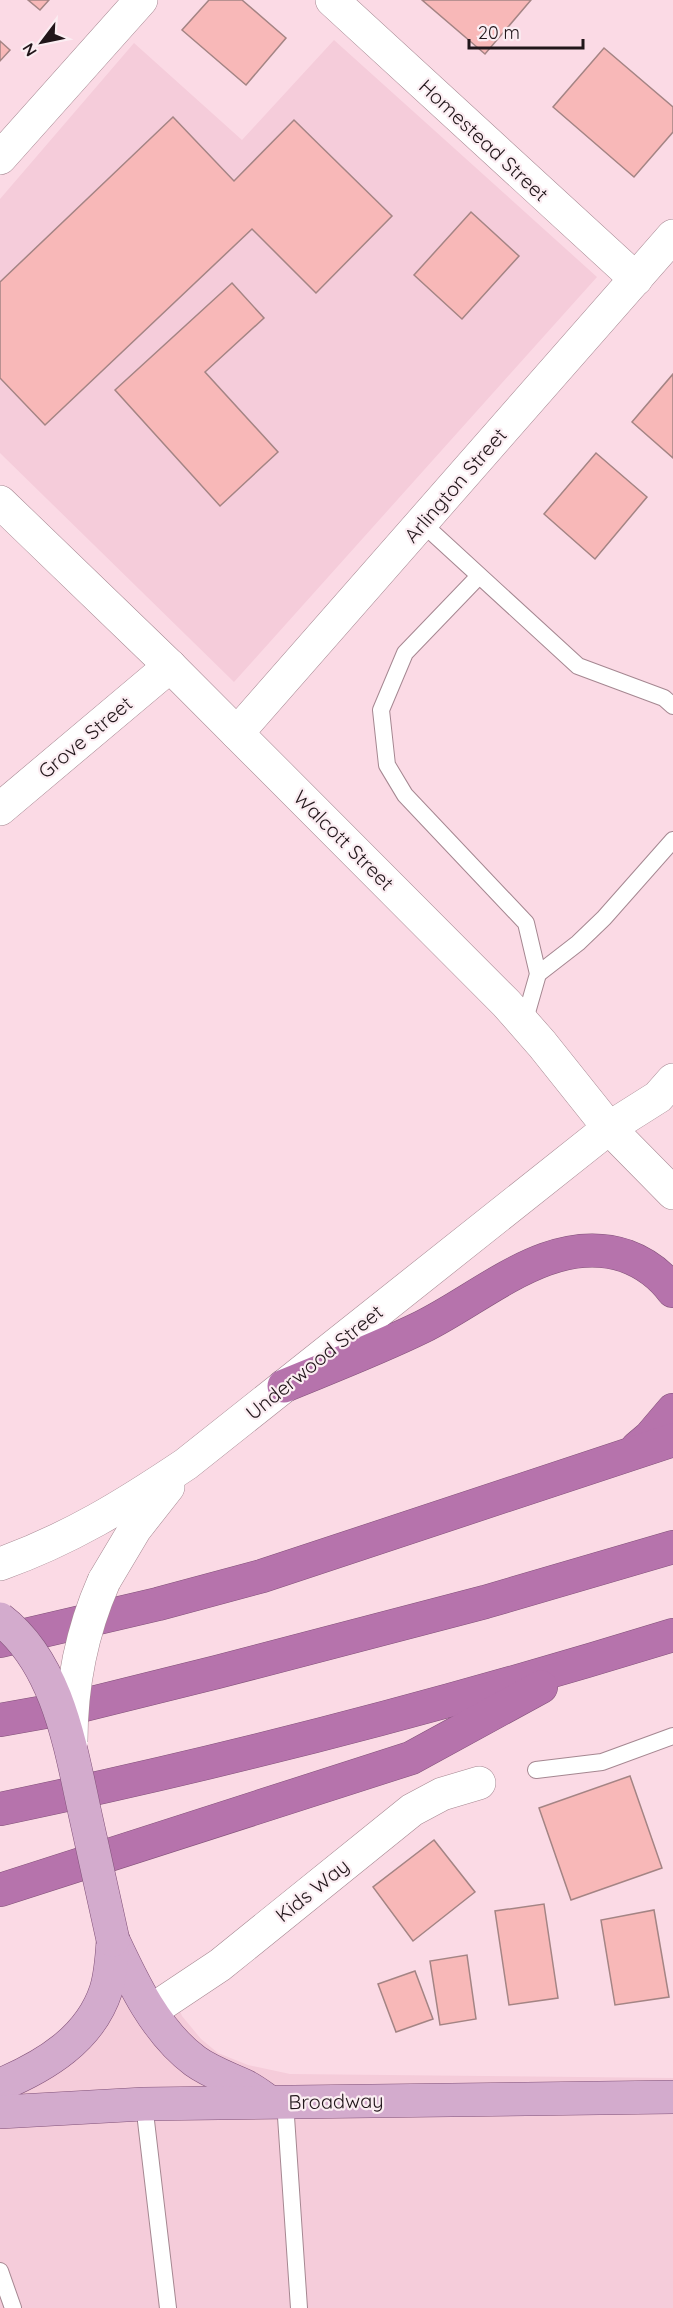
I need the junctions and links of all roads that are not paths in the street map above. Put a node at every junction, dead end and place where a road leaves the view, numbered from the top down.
1 (141, 0) edge
2 (332, 0) edge
3 (0, 159) edge
4 (673, 236) edge
5 (636, 279) junction
6 (0, 502) edge
7 (422, 523) junction
8 (479, 576) junction
9 (170, 666) junction
10 (673, 706) edge
11 (237, 733) junction
12 (0, 809) edge
13 (673, 840) edge
14 (538, 974) junction
15 (524, 1023) junction
16 (673, 1080) edge
17 (609, 1128) junction
18 (673, 1193) edge
19 (673, 1291) edge
20 (284, 1386) junction
21 (673, 1410) edge
22 (673, 1440) edge
23 (625, 1457) junction
24 (186, 1464) junction
25 (673, 1547) edge
26 (0, 1564) edge
27 (0, 1620) edge
28 (673, 1635) edge
29 (0, 1641) edge
30 (589, 1661) junction
31 (0, 1720) edge
32 (673, 1736) edge
33 (71, 1750) junction
34 (536, 1770) dead end
35 (480, 1783) dead end
36 (0, 1809) edge
37 (0, 1890) edge
38 (113, 1940) junction
39 (151, 2011) junction
40 (0, 2085) edge
41 (673, 2097) edge
42 (277, 2102) junction
43 (144, 2104) junction
44 (0, 2112) edge
45 (0, 2271) edge
46 (13, 2308) edge
47 (168, 2308) edge
48 (299, 2308) edge

1 - 3 street
2 - 5 street, Homestead Street
4 - 5 street, Arlington Street
5 - 7 street, Arlington Street
6 - 9 street, Walcott Street
7 - 8 lane
7 - 11 street, Arlington Street
8 - 10 lane
8 - 14 lane
9 - 11 street, Walcott Street
9 - 12 street, Grove Street
11 - 15 street, Walcott Street
13 - 14 lane
14 - 15 lane
15 - 17 street, Walcott Street
16 - 17 street, Underwood Street
17 - 18 street, Walcott Street
17 - 20 street, Underwood Street
19 - 20 highway
20 - 24 street, Underwood Street
21 - 23 highway
22 - 23 highway
23 - 29 highway
24 - 26 street, Underwood Street
24 - 33 street, bridge
25 - 31 highway
27 - 33 main road, bridge
28 - 30 highway
30 - 36 highway
30 - 37 highway
32 - 34 lane
33 - 38 main road, bridge
35 - 39 street, Kids Way
38 - 39 main road
38 - 40 main road
39 - 42 main road
41 - 42 main road, Broadway
42 - 43 main road, Broadway
42 - 48 lane
43 - 44 main road, Broadway
43 - 47 lane
45 - 46 lane

